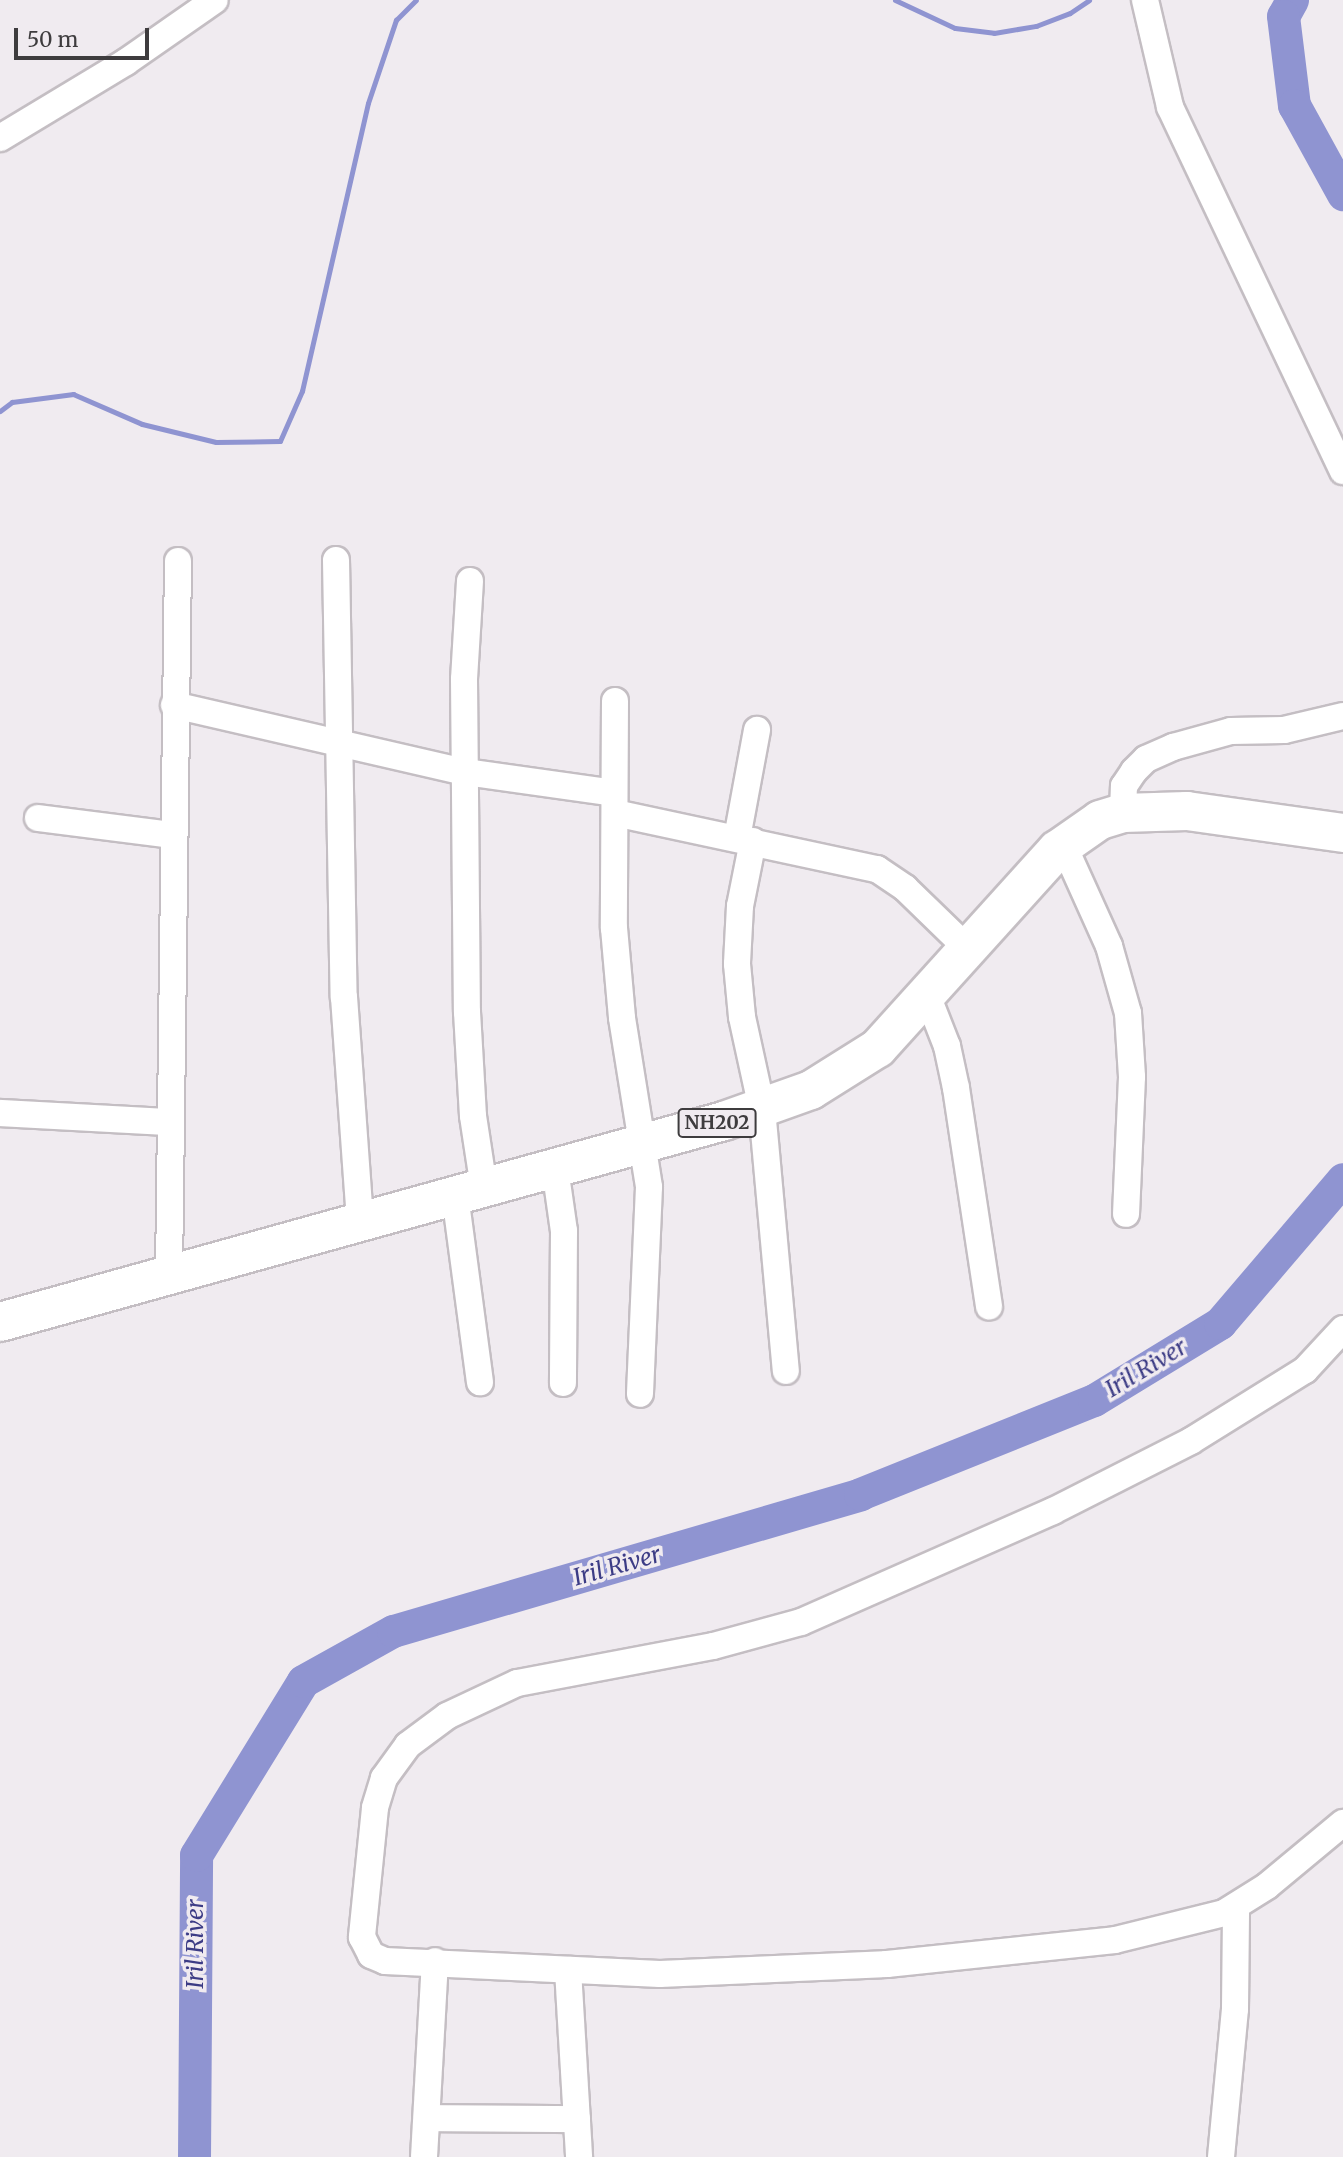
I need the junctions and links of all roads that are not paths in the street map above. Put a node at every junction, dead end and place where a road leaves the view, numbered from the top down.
1 (215, 0) edge
2 (1146, 8) edge
3 (0, 138) edge
4 (1343, 471) edge
5 (336, 560) dead end
6 (178, 561) dead end
7 (470, 581) dead end
8 (615, 701) dead end
9 (174, 705) junction
10 (1343, 716) edge
11 (757, 730) dead end
12 (338, 743) junction
13 (466, 772) junction
14 (614, 803) junction
15 (1123, 813) junction
16 (38, 818) dead end
17 (1343, 833) edge
18 (172, 835) junction
19 (745, 840) junction
20 (1063, 844) junction
21 (967, 948) junction
22 (927, 995) junction
23 (762, 1109) junction
24 (0, 1113) edge
25 (168, 1122) junction
26 (644, 1143) junction
27 (555, 1168) junction
28 (470, 1191) junction
29 (1126, 1214) dead end
30 (360, 1222) junction
31 (169, 1275) junction
32 (989, 1307) dead end
33 (0, 1322) edge
34 (1343, 1329) edge
35 (786, 1371) dead end
36 (480, 1382) dead end
37 (563, 1383) dead end
38 (640, 1394) dead end
39 (1343, 1823) edge
40 (1236, 1907) junction
41 (435, 1961) junction
42 (568, 1970) junction
43 (427, 2118) junction
44 (578, 2119) junction
45 (424, 2157) edge
46 (579, 2157) edge
47 (1221, 2157) edge

1 - 3 street
2 - 4 street
5 - 12 street
6 - 9 street
7 - 13 street
8 - 14 street
9 - 12 street
9 - 18 street
10 - 15 street
11 - 19 street
12 - 13 street
12 - 30 street
13 - 14 street
13 - 28 street
14 - 19 street
14 - 26 street
15 - 17 highway, NH202
15 - 20 highway, NH202
16 - 18 street
18 - 25 street
19 - 21 street
19 - 23 street
20 - 21 highway, NH202
20 - 29 street
21 - 22 highway, NH202
22 - 23 highway, NH202
22 - 32 street
23 - 26 highway, NH202
23 - 35 street
24 - 25 street
25 - 31 street
26 - 27 highway, NH202
26 - 38 street
27 - 28 highway, NH202
27 - 37 street
28 - 30 highway, NH202
28 - 36 street
30 - 31 highway, NH202
31 - 33 highway, NH202
34 - 41 street
39 - 40 street
40 - 42 street
40 - 47 street
41 - 42 street
41 - 43 street
42 - 44 street
43 - 44 street
43 - 45 street
44 - 46 street

